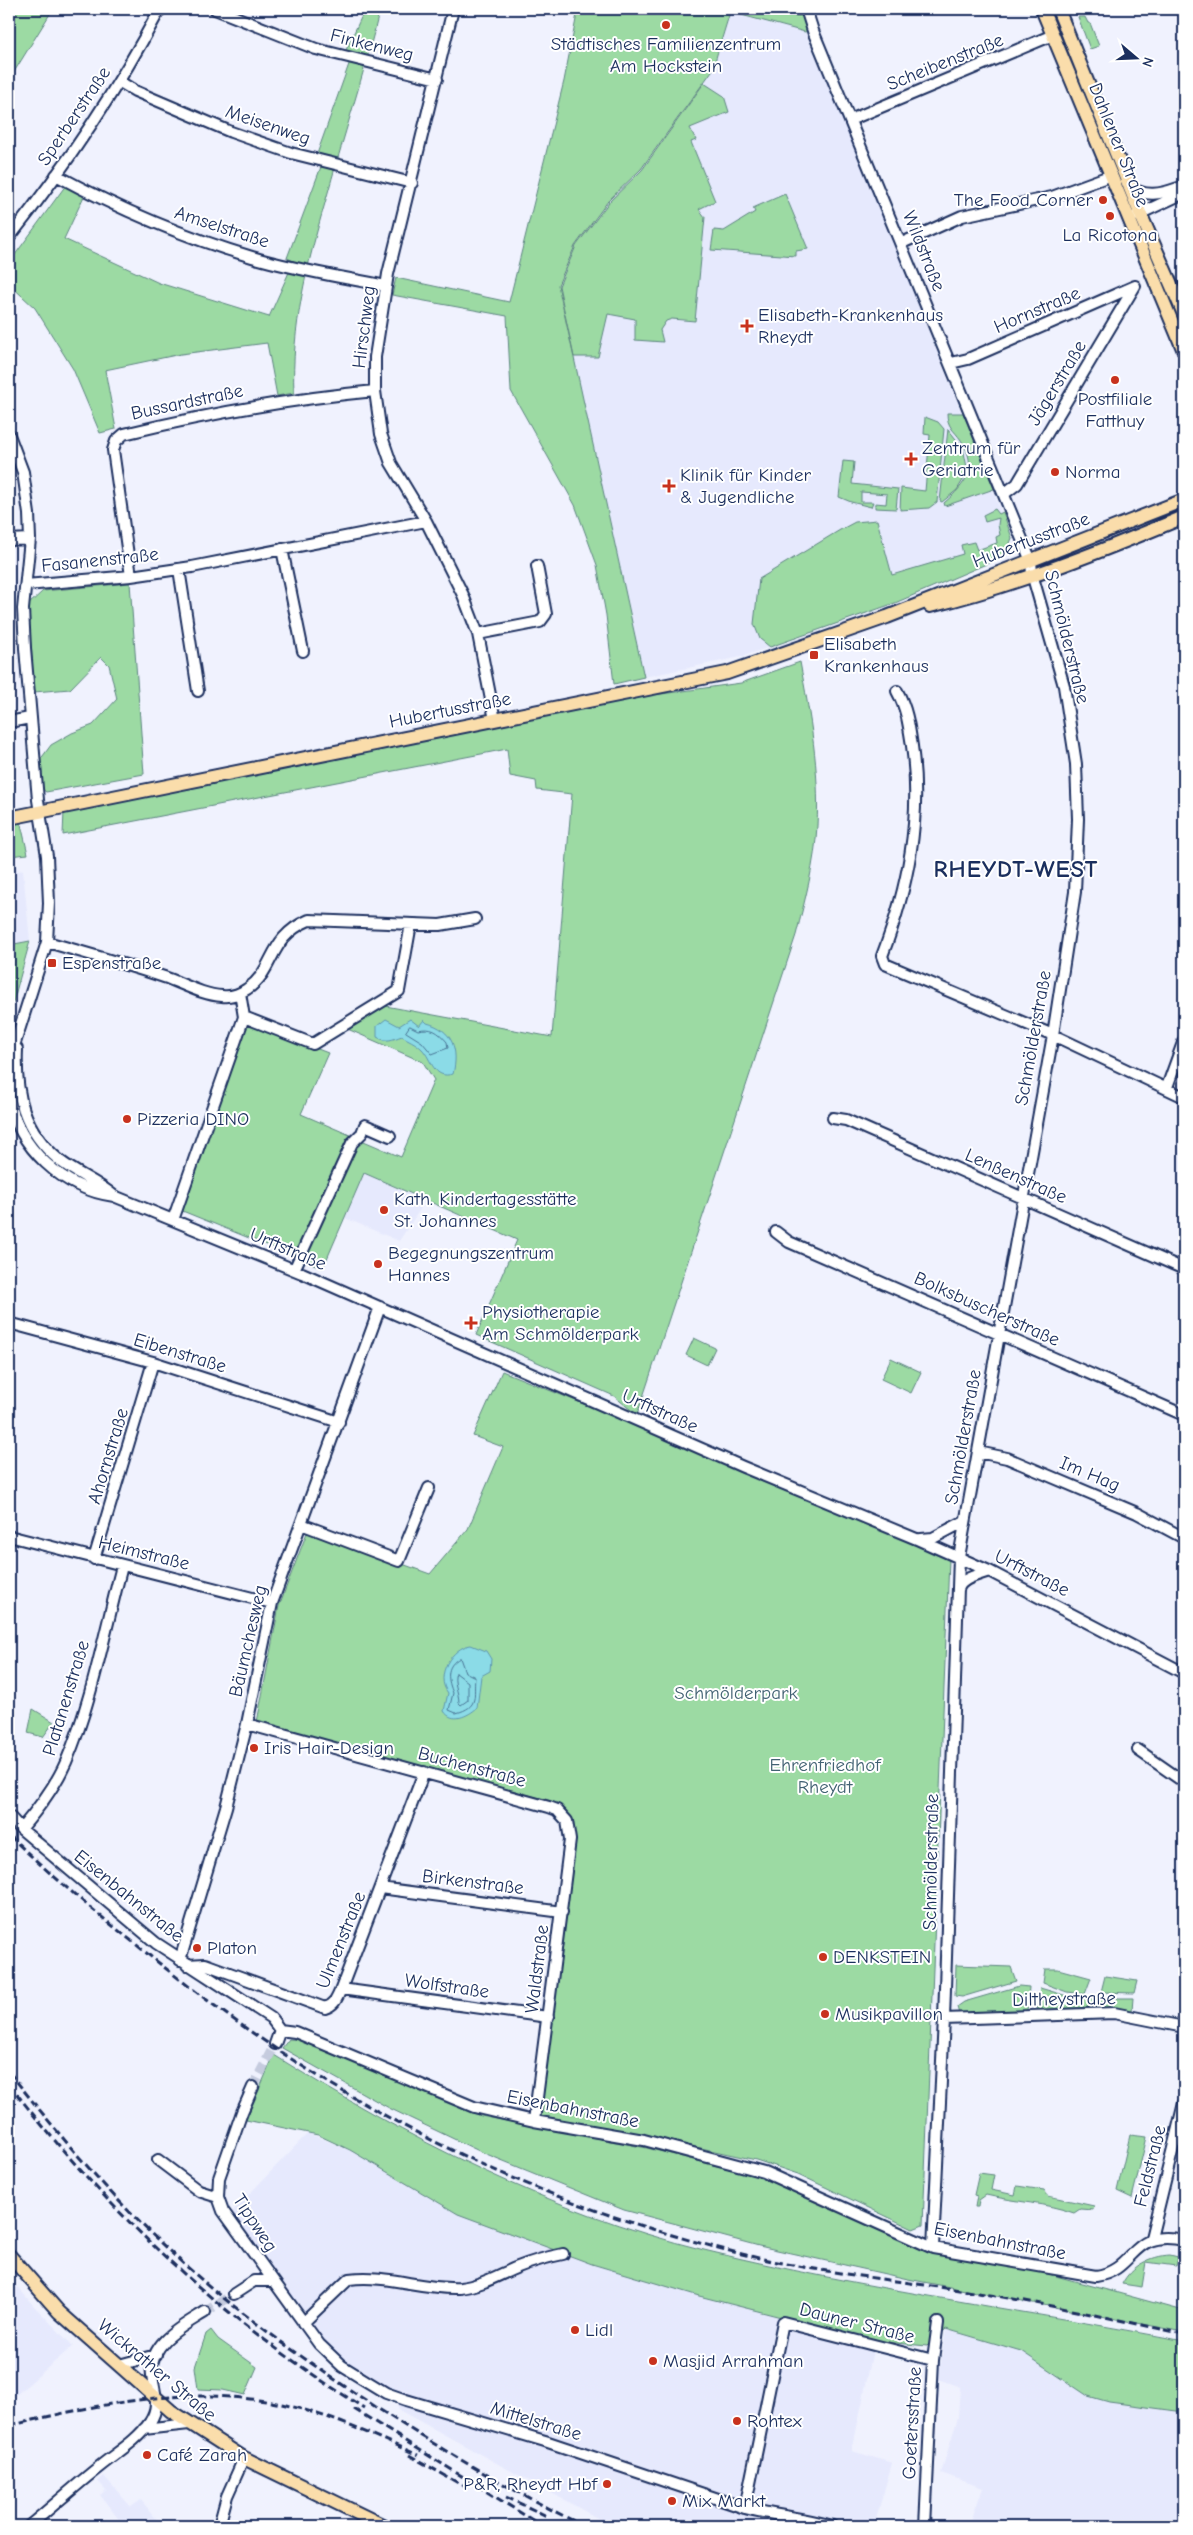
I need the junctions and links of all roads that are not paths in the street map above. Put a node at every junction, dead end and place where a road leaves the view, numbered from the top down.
1 (160, 9) edge
2 (216, 9) edge
3 (453, 9) edge
4 (794, 9) edge
5 (807, 9) edge
6 (1042, 9) edge
7 (1058, 9) edge
8 (1053, 35) junction
9 (437, 79) junction
10 (120, 82) junction
11 (850, 120) junction
12 (56, 175) junction
13 (1112, 175) junction
14 (412, 183) junction
15 (1129, 186) junction
16 (1184, 192) edge
17 (1135, 216) junction
18 (9, 238) edge
19 (902, 242) junction
20 (386, 286) junction
21 (1135, 286) joint
22 (1184, 314) edge
23 (1184, 351) edge
24 (951, 363) junction
25 (375, 391) junction
26 (9, 435) edge
27 (1004, 494) junction
28 (1184, 500) edge
29 (1184, 517) edge
30 (426, 521) junction
31 (30, 539) junction
32 (9, 540) edge
33 (282, 549) junction
34 (537, 566) dead end
35 (1032, 568) junction
36 (179, 569) junction
37 (131, 576) junction
38 (26, 585) junction
39 (478, 634) junction
40 (303, 650) dead end
41 (198, 690) dead end
42 (897, 691) dead end
43 (30, 718) junction
44 (495, 720) junction
45 (9, 722) edge
46 (40, 812) junction
47 (9, 818) edge
48 (475, 919) dead end
49 (411, 924) junction
50 (46, 942) junction
51 (240, 993) junction
52 (244, 1017) junction
53 (17, 1035) junction
54 (1052, 1035) junction
55 (1184, 1040) edge
56 (9, 1062) edge
57 (1167, 1087) junction
58 (9, 1097) edge
59 (1184, 1097) edge
60 (833, 1118) dead end
61 (28, 1119) junction
62 (11, 1120) edge
63 (13, 1131) edge
64 (390, 1136) dead end
65 (114, 1196) junction
66 (1022, 1198) junction
67 (173, 1220) junction
68 (776, 1232) dead end
69 (1184, 1269) edge
70 (294, 1270) junction
71 (380, 1307) junction
72 (9, 1324) edge
73 (999, 1333) junction
74 (153, 1362) junction
75 (1184, 1415) edge
76 (339, 1422) junction
77 (978, 1452) junction
78 (429, 1488) dead end
79 (965, 1521) junction
80 (301, 1524) junction
81 (9, 1536) edge
82 (1184, 1538) edge
83 (919, 1540) junction
84 (959, 1557) junction
85 (94, 1559) junction
86 (122, 1566) junction
87 (989, 1571) junction
88 (957, 1596) junction
89 (272, 1603) junction
90 (1184, 1673) edge
91 (247, 1724) junction
92 (1138, 1750) dead end
93 (424, 1772) junction
94 (1184, 1782) edge
95 (9, 1816) edge
96 (568, 1821) joint
97 (21, 1829) junction
98 (380, 1888) junction
99 (562, 1912) junction
100 (184, 1963) junction
101 (341, 1989) junction
102 (548, 2017) junction
103 (944, 2019) junction
104 (1184, 2027) edge
105 (280, 2030) junction
106 (276, 2044) tunnel mouth
107 (253, 2087) tunnel mouth
108 (1184, 2103) edge
109 (534, 2121) junction
110 (158, 2160) dead end
111 (218, 2197) junction
112 (1151, 2238) junction
113 (1184, 2240) edge
114 (933, 2248) junction
115 (563, 2254) dead end
116 (9, 2255) edge
117 (272, 2281) junction
118 (234, 2294) tunnel mouth
119 (205, 2312) tunnel mouth
120 (303, 2323) junction
121 (938, 2323) dead end
122 (156, 2355) junction
123 (932, 2360) junction
124 (119, 2365) junction
125 (158, 2399) junction
126 (189, 2424) junction
127 (144, 2429) junction
128 (244, 2458) junction
129 (745, 2508) junction
130 (29, 2526) edge
131 (219, 2526) edge
132 (384, 2526) edge
133 (832, 2526) edge
134 (925, 2526) edge

1 - 10 street, Sperberstraße
2 - 9 street, Finkenweg
3 - 9 street, Hirschweg
4 - 5 street
5 - 11 street, Wildstraße
6 - 8 main road, Dahlener Straße
7 - 15 main road, Dahlener Straße
8 - 11 street, Scheibenstraße
8 - 13 main road, Dahlener Straße
9 - 14 street, Hirschweg
10 - 12 street, Sperberstraße
10 - 14 street, Meisenweg
11 - 19 street, Wildstraße
12 - 18 street, Sperberstraße
12 - 20 street, Amselstraße
13 - 17 main road, Dahlener Straße
13 - 19 street
14 - 20 street, Hirschweg
15 - 16 street
15 - 17 main road, Dahlener Straße
16 - 17 street
17 - 22 main road, Dahlener Straße
17 - 23 main road, Dahlener Straße
19 - 24 street, Wildstraße
20 - 25 street, Hirschweg
21 - 24 street, Hornstraße
21 - 27 street, Jägerstraße
24 - 27 street, Wildstraße
25 - 30 street, Hirschweg
25 - 37 street, Bussardstraße
26 - 31 street, Urftstraße
27 - 35 street, Wildstraße
28 - 35 main road, Hubertusstraße
29 - 35 main road, Hubertusstraße
30 - 33 street, Fasanenstraße
30 - 39 street, Hirschweg
31 - 32 street
31 - 38 street, Urftstraße
33 - 36 street, Fasanenstraße
33 - 40 street
34 - 39 street
35 - 44 main road, Hubertusstraße
35 - 54 street, Schmölderstraße
36 - 37 street, Fasanenstraße
36 - 41 street, Fasanenstraße
37 - 38 street, Fasanenstraße
38 - 43 street, Urftstraße
39 - 44 street, Hirschweg
42 - 54 street
43 - 45 street
43 - 46 street, Urftstraße
44 - 46 main road, Hubertusstraße
46 - 47 main road, Hubertusstraße
46 - 50 street, Urftstraße
48 - 49 street
49 - 51 street
49 - 52 street
50 - 51 street
50 - 53 street, Urftstraße
51 - 52 street
52 - 67 street
53 - 56 street, Urftstraße
53 - 61 street, Urftstraße
54 - 57 street
54 - 66 street, Schmölderstraße
55 - 57 street
57 - 59 street
58 - 62 street, Urftstraße
60 - 66 street, Lenßenstraße
61 - 62 street
61 - 63 street
61 - 65 street, Urftstraße
62 - 63 street, Urftstraße
63 - 65 street, Urftstraße
64 - 70 street
65 - 67 street, Urftstraße
66 - 69 street, Lenßenstraße
66 - 73 street, Schmölderstraße
67 - 70 street, Urftstraße
68 - 73 street, Bolksbuscherstraße
70 - 71 street, Urftstraße
71 - 76 street, Bäumchesweg
71 - 83 street, Urftstraße
72 - 74 street, Eibenstraße
73 - 75 street, Bolksbuscherstraße
73 - 77 street, Schmölderstraße
74 - 76 street, Eibenstraße
74 - 85 street, Ahornstraße
76 - 80 street, Bäumchesweg
77 - 79 street, Schmölderstraße
77 - 82 street, Im Hag
78 - 80 street
79 - 83 street, Schmölderstraße
79 - 84 street, Schmölderstraße
80 - 89 street, Bäumchesweg
81 - 85 street, Heimstraße
83 - 84 street, Urftstraße
84 - 87 street, Urftstraße
84 - 88 street, Schmölderstraße
85 - 86 street, Heimstraße
86 - 89 street, Heimstraße
86 - 97 street, Platanenstraße
87 - 88 street
87 - 90 street, Urftstraße
88 - 103 street, Schmölderstraße
89 - 91 street, Bäumchesweg
91 - 93 street, Buchenstraße
91 - 100 street, Bäumchesweg
92 - 94 street
93 - 96 street, Buchenstraße
93 - 98 street, Ulmenstraße
95 - 97 street, Eisenbahnstraße
96 - 99 street, Waldstraße
97 - 100 street, Eisenbahnstraße
98 - 99 street, Birkenstraße
98 - 101 street, Ulmenstraße
99 - 102 street, Waldstraße
100 - 101 street, Ulmenstraße
100 - 105 street, Eisenbahnstraße
101 - 102 street, Wolfstraße
102 - 109 street, Waldstraße
103 - 104 street, Diltheystraße
103 - 114 street, Schmölderstraße
105 - 106 street
105 - 109 street, Eisenbahnstraße
107 - 111 street, Tippweg
108 - 112 street, Feldstraße
109 - 114 street, Eisenbahnstraße
110 - 111 street
111 - 117 street, Tippweg
112 - 113 street
112 - 114 street, Eisenbahnstraße
115 - 120 street
116 - 124 main road, Wickrather Straße
117 - 118 street, Tippweg
117 - 120 street, Mittelstraße
119 - 122 street
120 - 129 street, Mittelstraße
121 - 123 street, Goetersstraße
122 - 124 street
122 - 125 street
123 - 129 street, Dauner Straße
123 - 134 street, Goetersstraße
124 - 125 main road, Wickrather Straße
125 - 126 main road, Wickrather Straße
125 - 127 street
126 - 127 street
126 - 128 main road, Wickrather Straße
127 - 130 street
128 - 131 street
128 - 132 main road, Wickrather Straße
129 - 133 street, Mittelstraße

